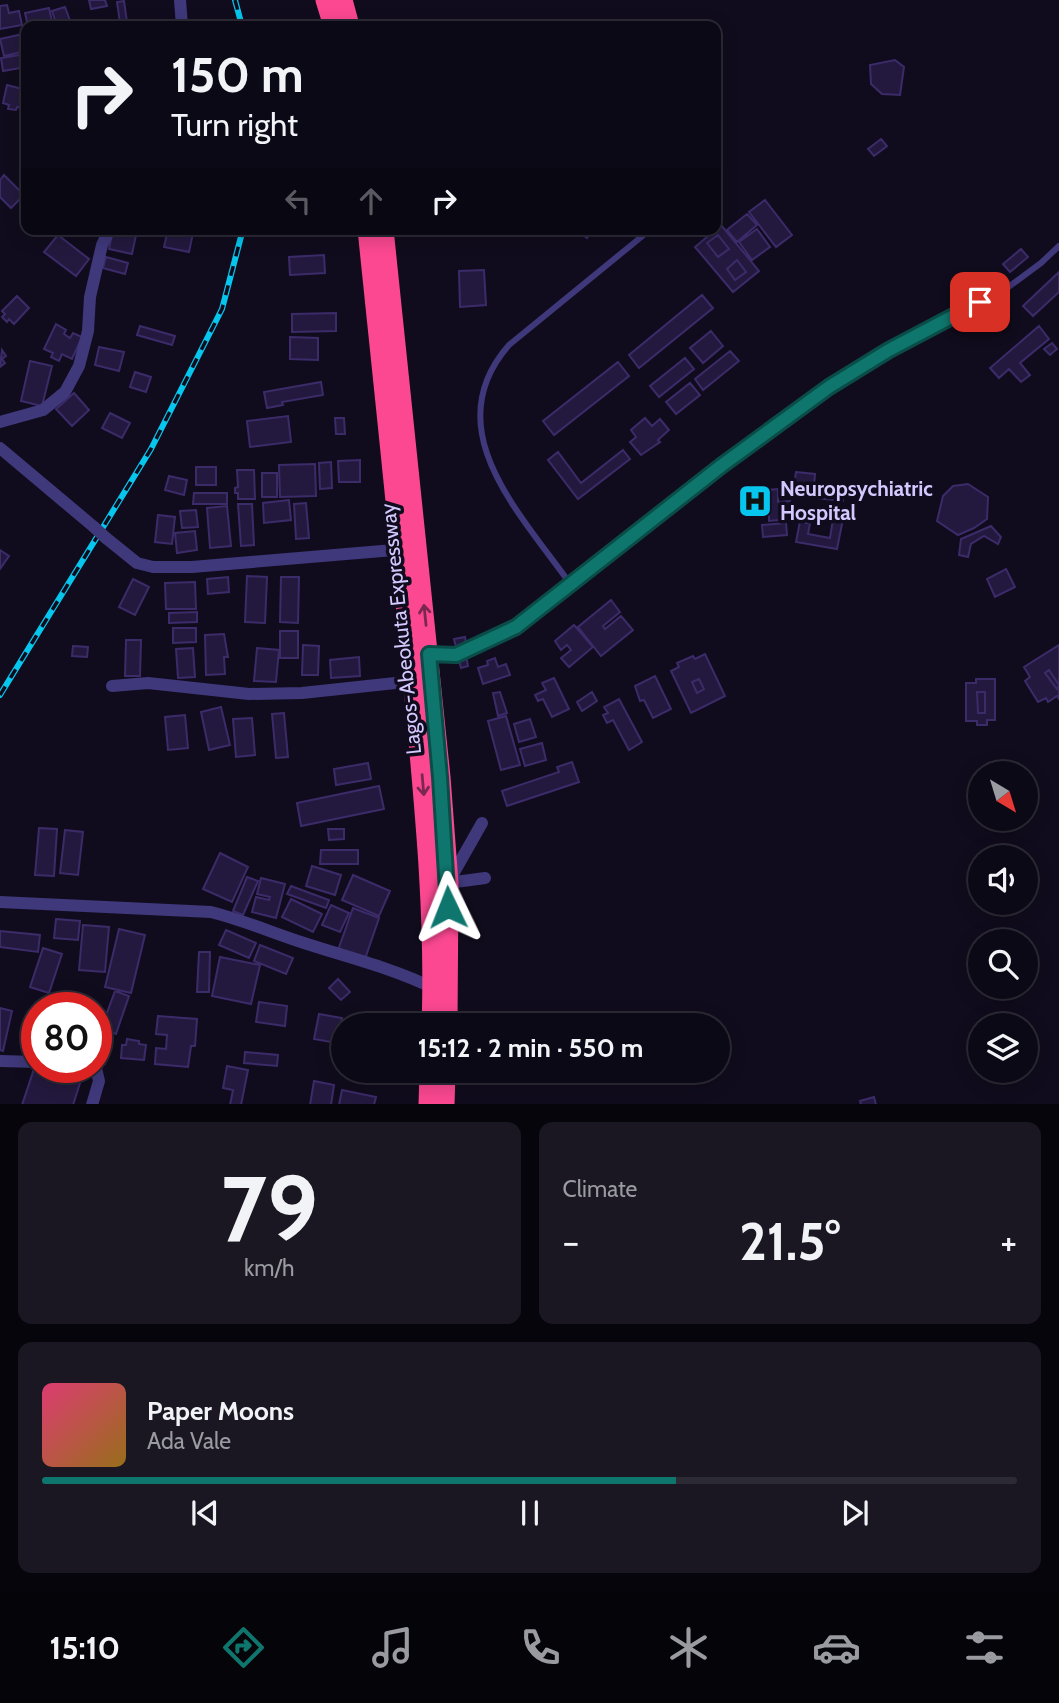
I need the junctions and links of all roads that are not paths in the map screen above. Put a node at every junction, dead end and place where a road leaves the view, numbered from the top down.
1 (180, 0) edge
2 (326, 0) edge
3 (342, 0) edge
4 (182, 21) edge
5 (332, 21) edge
6 (348, 21) edge
7 (107, 235) edge
8 (369, 235) edge
9 (384, 235) edge
10 (644, 235) edge
11 (1059, 246) edge
12 (0, 422) edge
13 (0, 448) edge
14 (402, 552) junction
15 (571, 585) junction
16 (429, 654) junction
17 (414, 681) junction
18 (111, 686) dead end
19 (482, 823) dead end
20 (485, 877) dead end
21 (448, 883) junction
22 (0, 902) edge
23 (433, 988) junction
24 (432, 1013) edge
25 (447, 1013) edge
26 (0, 1061) edge
27 (21, 1062) edge
28 (98, 1083) edge
29 (430, 1083) edge
30 (445, 1083) edge
31 (92, 1104) edge
32 (429, 1104) edge
33 (444, 1104) edge

1 - 4 street
2 - 5 highway
3 - 6 highway
7 - 12 street
8 - 14 highway, Lagos-Abeokuta Expressway
16 -> 9 highway, Lagos-Abeokuta Expressway
10 - 15 lane
11 - 15 lane
13 - 14 street, bridge
14 - 17 highway, Lagos-Abeokuta Expressway
15 - 16 lane
16 - 21 highway, Lagos-Abeokuta Expressway
17 - 18 street
17 -> 23 highway, Lagos-Abeokuta Expressway
19 - 21 street
20 - 21 street
21 - 25 highway, Lagos-Abeokuta Expressway
22 - 23 street
23 - 24 highway, Lagos-Abeokuta Expressway
26 - 27 street
28 - 31 street
29 - 32 highway
30 - 33 highway

